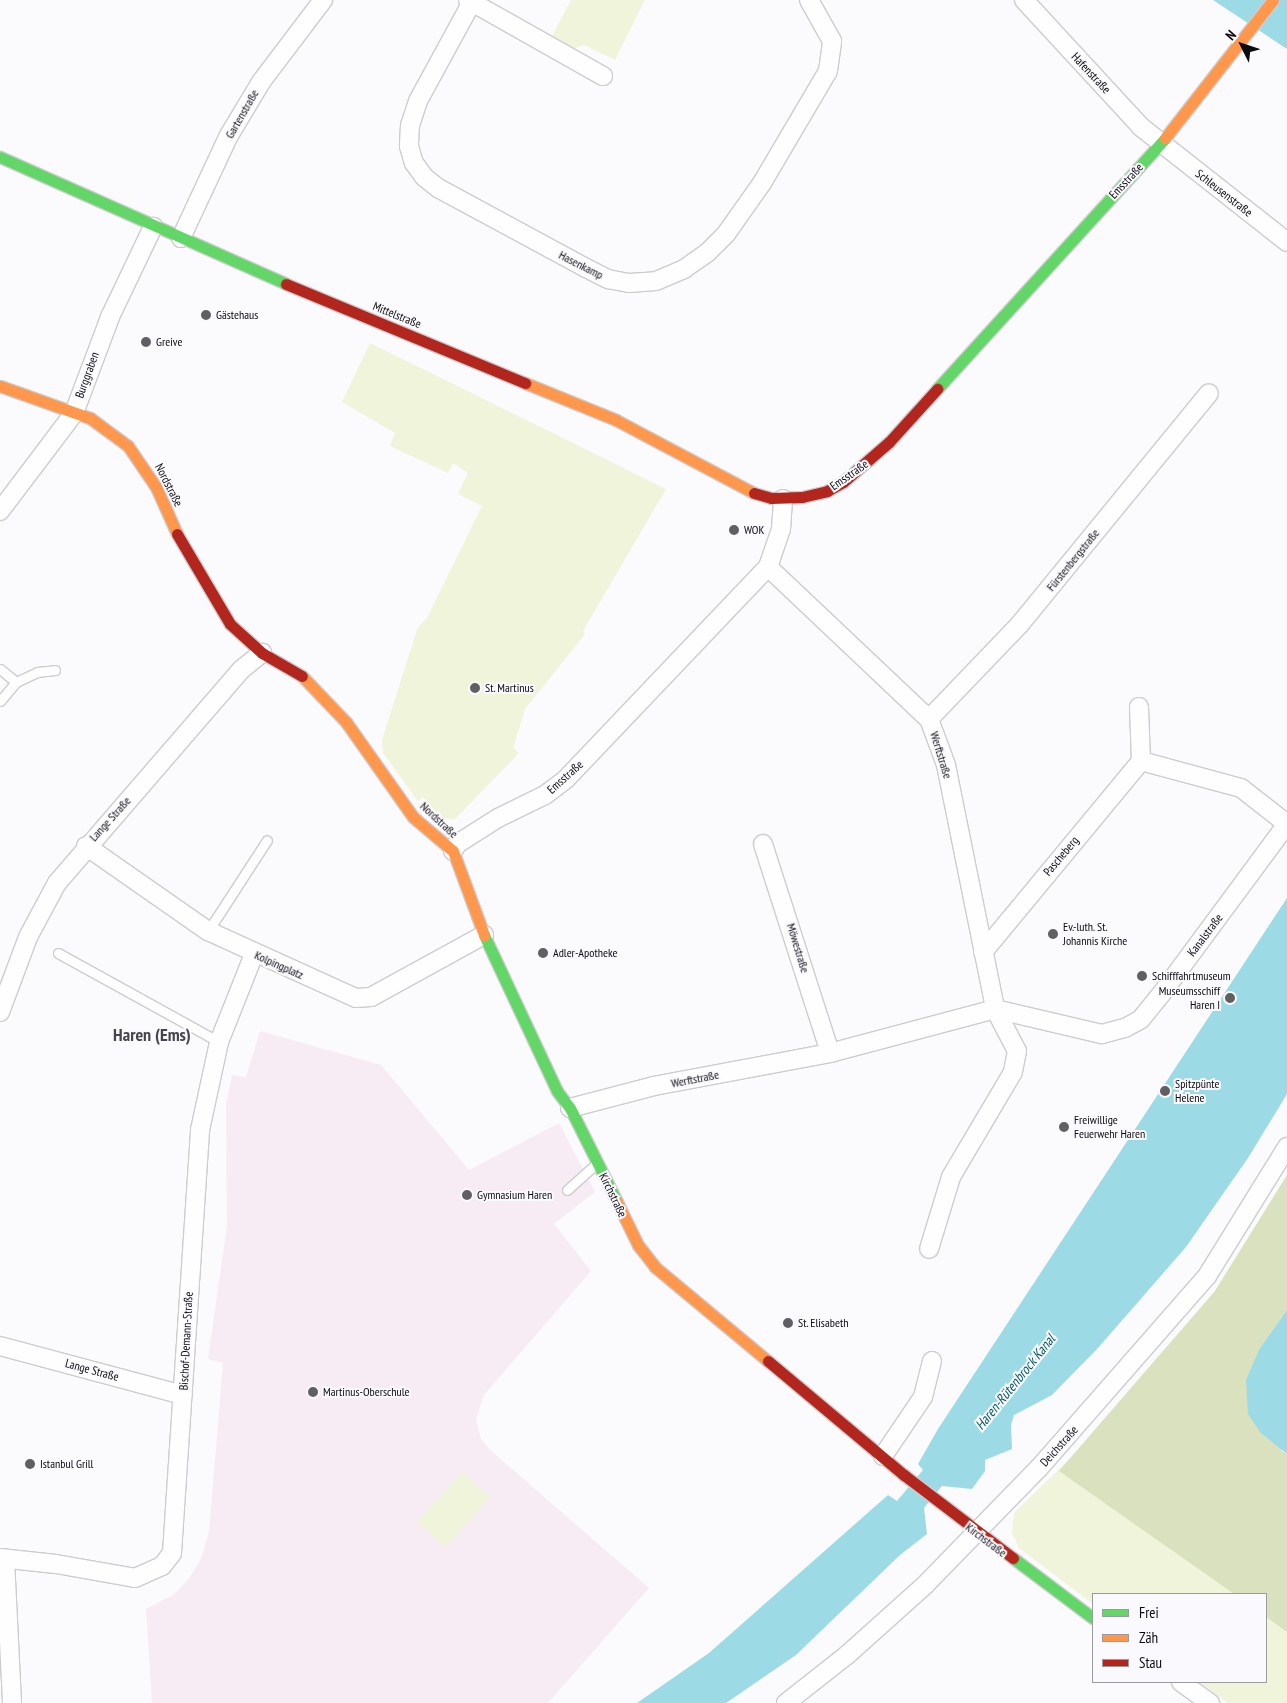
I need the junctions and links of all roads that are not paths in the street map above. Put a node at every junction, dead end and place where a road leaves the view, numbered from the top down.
1 (322, 0) edge
2 (809, 0) edge
3 (1024, 0) edge
4 (1273, 0) edge
5 (471, 1) edge
6 (603, 76) dead end
7 (1160, 144) junction
8 (0, 157) edge
9 (153, 227) junction
10 (180, 238) junction
11 (1287, 242) edge
12 (0, 386) edge
13 (1209, 393) dead end
14 (74, 413) junction
15 (783, 499) junction
16 (0, 511) edge
17 (768, 568) junction
18 (262, 653) junction
19 (0, 669) edge
20 (55, 670) dead end
21 (16, 682) junction
22 (0, 700) edge
23 (1139, 707) dead end
24 (929, 719) junction
25 (1141, 762) junction
26 (1287, 824) edge
27 (266, 840) dead end
28 (763, 844) dead end
29 (86, 846) junction
30 (453, 852) junction
31 (208, 931) junction
32 (484, 935) junction
33 (983, 952) junction
34 (58, 953) dead end
35 (254, 954) junction
36 (995, 1009) junction
37 (0, 1012) edge
38 (219, 1042) junction
39 (830, 1053) junction
40 (570, 1108) junction
41 (1287, 1147) edge
42 (597, 1163) junction
43 (567, 1190) dead end
44 (928, 1249) dead end
45 (0, 1346) edge
46 (932, 1361) dead end
47 (183, 1395) junction
48 (884, 1456) junction
49 (978, 1534) junction
50 (2, 1558) edge
51 (1092, 1617) edge
52 (1182, 1683) edge
53 (12, 1703) edge
54 (786, 1703) edge
55 (1210, 1703) edge

1 - 10 street, Gartenstraße
2 - 5 street, Hasenkamp
3 - 7 street, Hafenstraße
4 - 7 street, Emsstraße
5 - 6 street, Hasenkamp
7 - 11 street, Schleusenstraße
7 - 15 street, Emsstraße
8 - 9 street, Mittelstraße
9 - 10 street, Mittelstraße
9 - 14 street, Burggraben
10 - 15 street, Mittelstraße
12 - 14 street, Nordstraße
13 - 24 street, Fürstenbergstraße
14 - 16 street, Burggraben
14 - 18 street, Nordstraße
15 - 17 street, Emsstraße
17 - 24 street, Werftstraße
17 - 30 street, Emsstraße
18 - 29 street, Lange Straße
18 - 30 street, Nordstraße
19 - 21 lane
20 - 21 lane
21 - 22 lane
23 - 25 street
24 - 33 street, Werftstraße
25 - 26 street
25 - 33 street, Pascheberg
26 - 36 street, Kanalstraße
27 - 31 lane
28 - 39 street, Möwestraße
29 - 31 street, Kolpingplatz
29 - 37 street, Lange Straße
30 - 32 street, Kirchstraße
31 - 35 street, Kolpingplatz
32 - 35 street, Kolpingplatz
32 - 40 street, Kirchstraße
33 - 36 street, Werftstraße
34 - 38 lane
35 - 38 street, Bischof-Demann-Straße
36 - 39 street, Werftstraße
36 - 44 street, Werftstraße
38 - 47 street, Bischof-Demann-Straße
39 - 40 street, Werftstraße
40 - 42 street, Kirchstraße
41 - 49 street, Deichstraße
42 - 43 lane
42 - 48 street, Kirchstraße
45 - 47 street, Lange Straße
46 - 48 street
47 - 50 street, Bischof-Demann-Straße
48 - 49 street, Kirchstraße
49 - 51 street, Kirchstraße
49 - 54 street, Deichstraße
50 - 53 street
52 - 55 street

